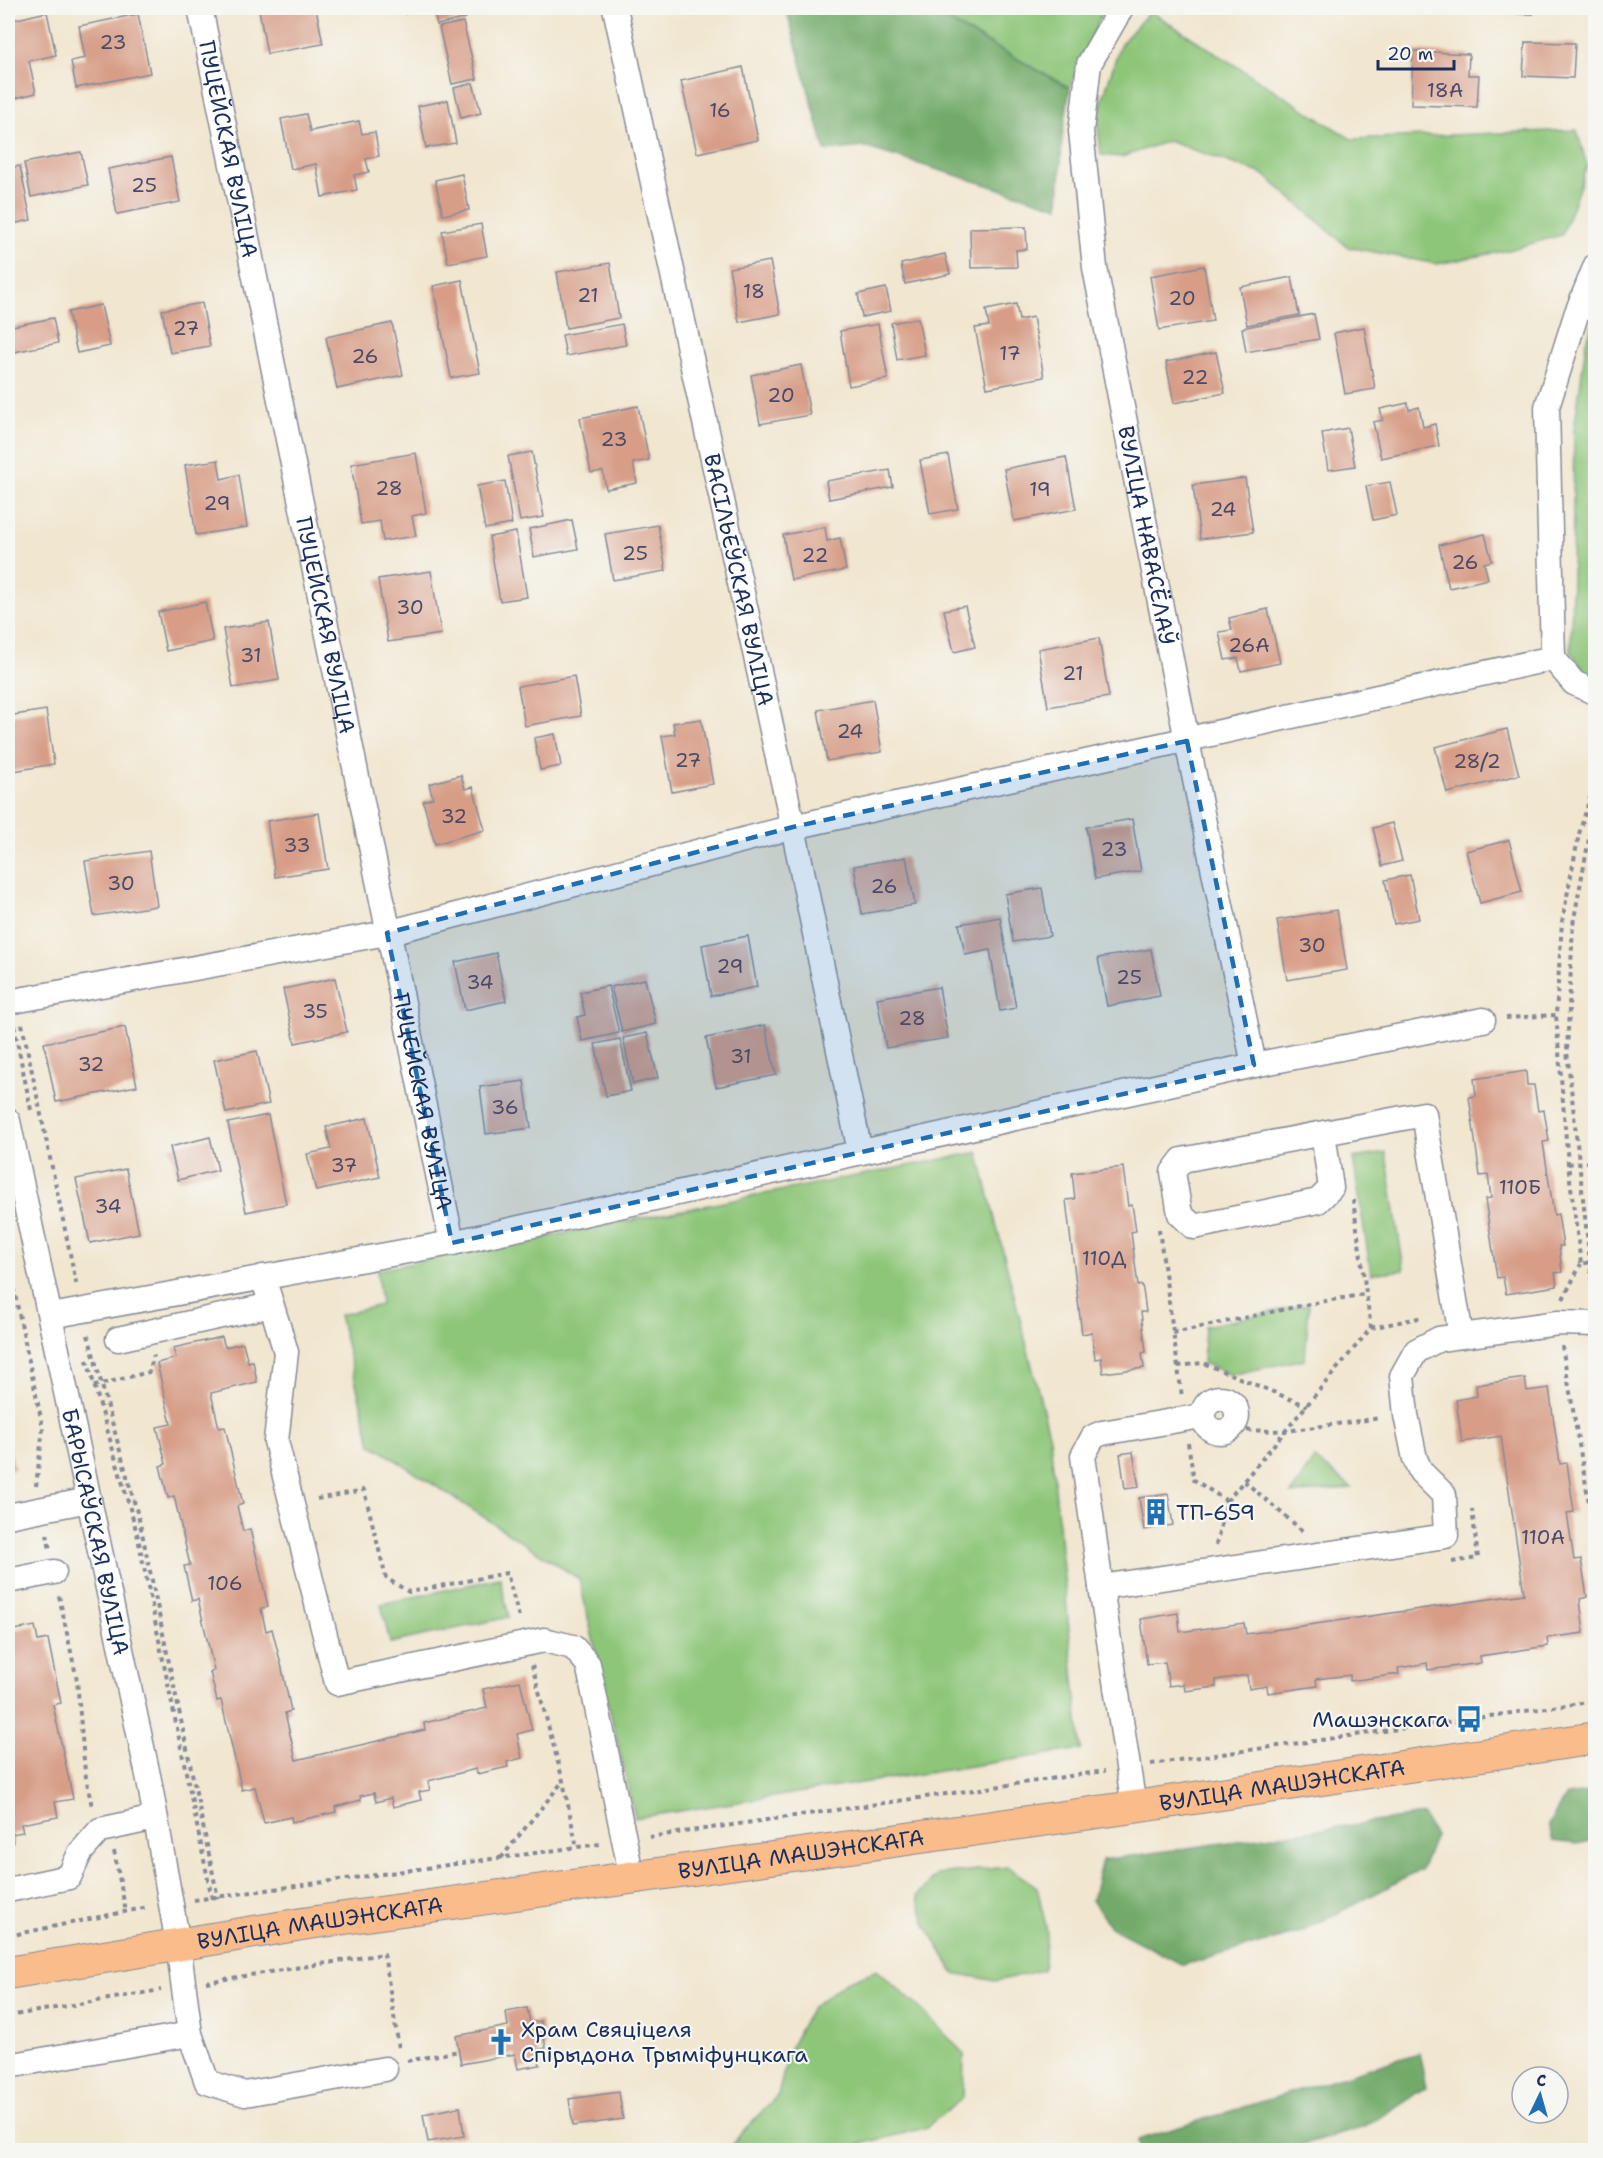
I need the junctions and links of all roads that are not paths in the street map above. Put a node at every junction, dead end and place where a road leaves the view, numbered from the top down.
1 (200, 8) edge
2 (615, 8) edge
3 (1121, 8) edge
4 (1596, 265) edge
5 (1553, 658) junction
6 (1596, 693) edge
7 (1187, 741) junction
8 (793, 828) junction
9 (387, 933) junction
10 (11, 1002) edge
11 (1483, 1020) road end
12 (1254, 1065) junction
13 (8, 1121) edge
14 (1323, 1133) junction
15 (860, 1152) junction
16 (452, 1243) junction
17 (263, 1277) junction
18 (271, 1305) junction
19 (51, 1316) junction
20 (1595, 1316) edge
21 (1461, 1336) junction
22 (117, 1339) dead end
23 (1229, 1430) road end
24 (88, 1500) junction
25 (8, 1516) edge
26 (54, 1572) dead end
27 (8, 1581) edge
28 (1101, 1587) junction
29 (1596, 1738) edge
30 (1134, 1807) junction
31 (155, 1818) junction
32 (632, 1878) junction
33 (8, 1890) edge
34 (178, 1944) junction
35 (8, 1972) edge
36 (190, 2034) junction
37 (395, 2060) road end
38 (8, 2066) edge

1 - 9 street, ПУЦЕЙСКАЯ ВУЛІЦА
2 - 8 street, ВАСІЛЬЕЎСКАЯ ВУЛІЦА
3 - 7 street, ВУЛІЦА НАВАСЁЛАЎ
4 - 5 street
5 - 6 street
5 - 7 street
7 - 8 street
7 - 12 street, ВУЛІЦА НАВАСЁЛАЎ
8 - 9 street
8 - 15 street, ВАСІЛЬЕЎСКАЯ ВУЛІЦА
9 - 10 street
9 - 16 street, ПУЦЕЙСКАЯ ВУЛІЦА
11 - 12 street
12 - 15 street
13 - 19 street, БАРЫСАЎСКАЯ ВУЛІЦА
14 - 14 street
14 - 21 street
15 - 16 street
16 - 17 street
17 - 18 street
17 - 19 street
18 - 22 street
18 - 32 street
19 - 24 street, БАРЫСАЎСКАЯ ВУЛІЦА
20 - 21 street
21 - 28 street
23 - 28 street
24 - 25 street
24 - 31 street, БАРЫСАЎСКАЯ ВУЛІЦА
26 - 27 street
28 - 30 street
29 - 30 main road, ВУЛІЦА МАШЭНСКАГА
30 - 32 main road, ВУЛІЦА МАШЭНСКАГА
31 - 33 street
31 - 34 street, БАРЫСАЎСКАЯ ВУЛІЦА
32 - 34 main road, ВУЛІЦА МАШЭНСКАГА
34 - 35 main road, ВУЛІЦА МАШЭНСКАГА
34 - 36 street, БАРЫСАЎСКАЯ ВУЛІЦА
36 - 37 street, БАРЫСАЎСКАЯ ВУЛІЦА
36 - 38 street

